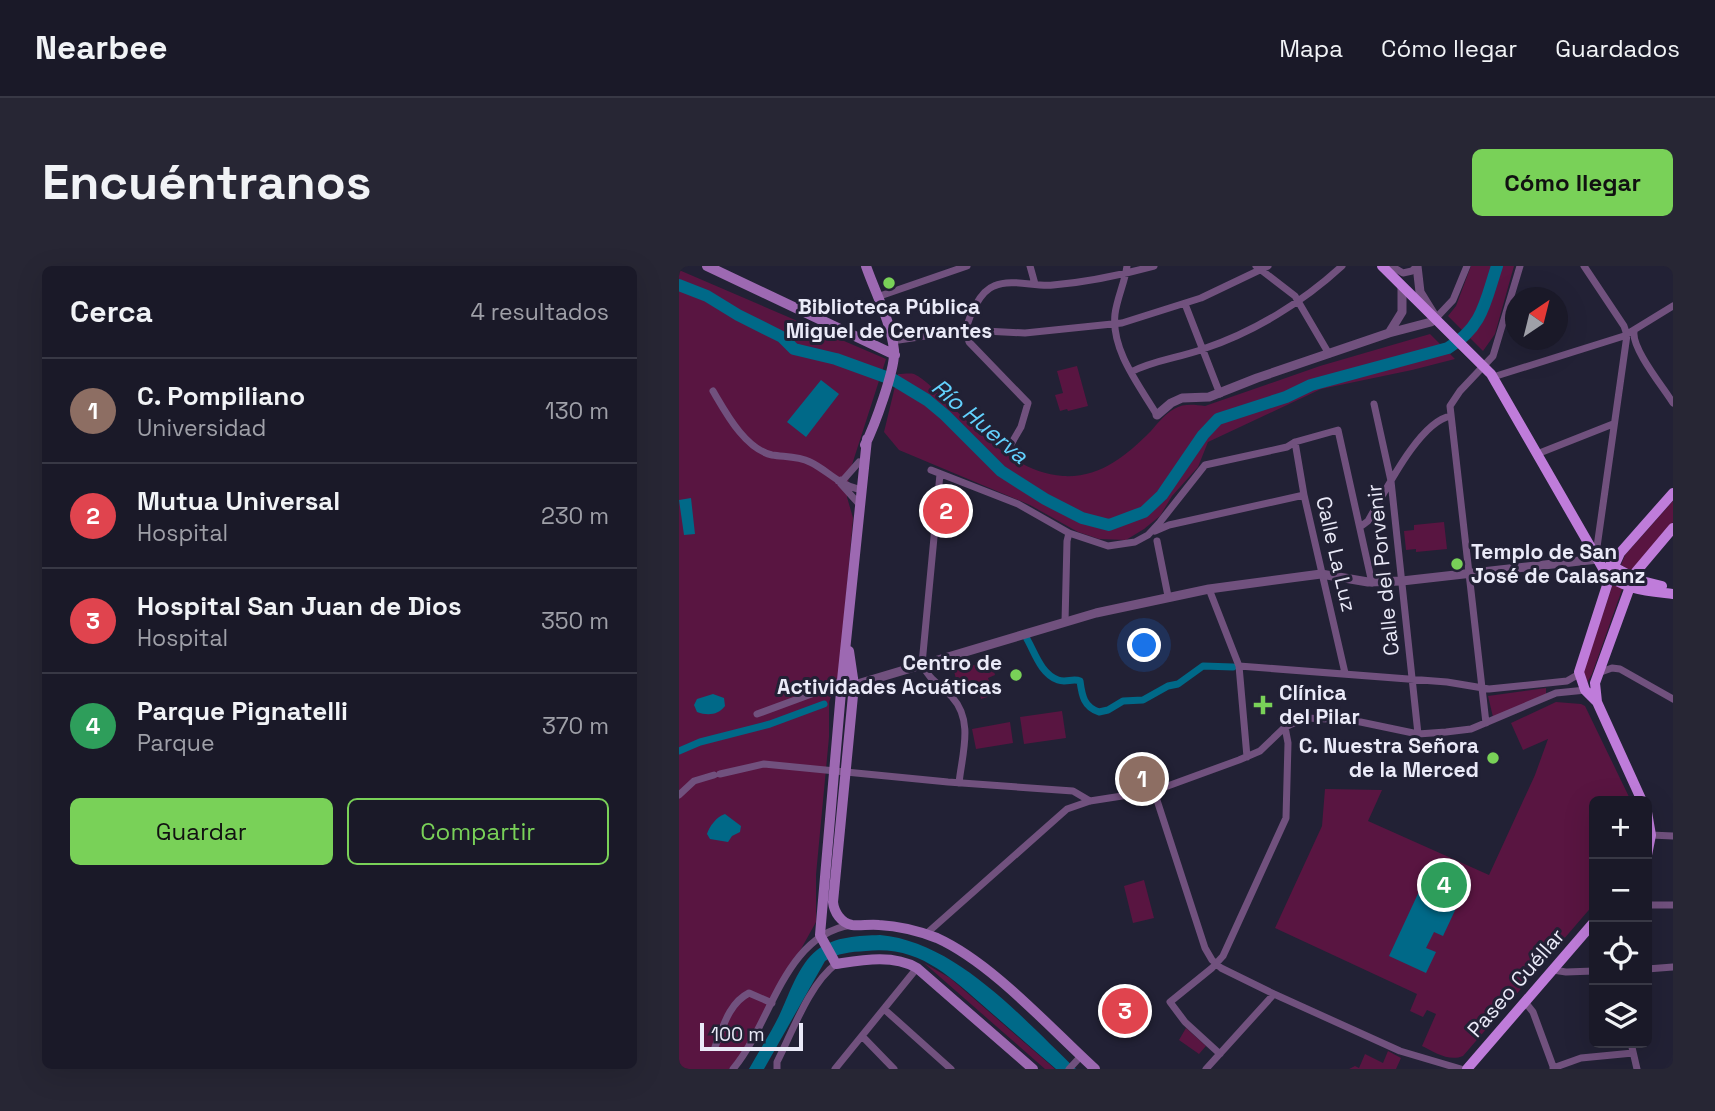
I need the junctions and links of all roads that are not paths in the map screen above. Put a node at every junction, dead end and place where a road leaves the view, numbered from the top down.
1 (707, 266) edge
2 (866, 266) edge
3 (967, 266) edge
4 (1030, 266) edge
5 (1154, 266) edge
6 (1342, 266) edge
7 (1382, 266) edge
8 (1391, 266) edge
9 (1417, 266) edge
10 (1467, 266) edge
11 (1520, 266) edge
12 (1262, 267) edge
13 (1588, 267) edge
14 (1127, 270) edge
15 (1035, 284) junction
16 (1402, 287) junction
17 (877, 297) junction
18 (1298, 300) junction
19 (1185, 304) junction
20 (1673, 306) edge
21 (1402, 312) junction
22 (1440, 321) junction
23 (1115, 324) junction
24 (1417, 327) junction
25 (966, 330) junction
26 (1388, 333) junction
27 (1630, 334) junction
28 (892, 341) junction
29 (1624, 348) junction
30 (1202, 350) junction
31 (1639, 350) junction
32 (1329, 354) junction
33 (895, 355) junction
34 (1481, 362) junction
35 (1131, 372) junction
36 (1493, 377) junction
37 (713, 391) dead end
38 (1220, 394) junction
39 (1673, 402) edge
40 (1374, 404) dead end
41 (1157, 415) joint
42 (1451, 416) junction
43 (1613, 424) junction
44 (867, 439) junction
45 (1295, 442) junction
46 (1010, 446) dead end
47 (1537, 454) junction
48 (859, 462) junction
49 (931, 470) dead end
50 (940, 474) junction
51 (838, 481) junction
52 (1391, 481) junction
53 (860, 488) junction
54 (1673, 493) edge
55 (1304, 495) junction
56 (859, 504) junction
57 (1172, 507) junction
58 (1181, 522) junction
59 (1360, 527) junction
60 (1673, 528) edge
61 (1069, 533) junction
62 (1148, 535) junction
63 (1157, 541) dead end
64 (1620, 553) junction
65 (1599, 558) junction
66 (1612, 572) junction
67 (1321, 574) junction
68 (1468, 574) junction
69 (1402, 581) junction
70 (1630, 582) junction
71 (1372, 583) junction
72 (1673, 588) edge
73 (1209, 589) junction
74 (1673, 594) edge
75 (1168, 596) junction
76 (1065, 622) junction
77 (847, 636) junction
78 (922, 664) junction
79 (1239, 666) junction
80 (1345, 673) junction
81 (1579, 674) junction
82 (1596, 678) junction
83 (842, 680) junction
84 (1413, 680) junction
85 (1545, 683) junction
86 (854, 685) junction
87 (1481, 686) junction
88 (825, 689) junction
89 (1585, 690) junction
90 (841, 694) junction
91 (1548, 696) junction
92 (1673, 699) edge
93 (1597, 702) junction
94 (757, 715) dead end
95 (1486, 723) junction
96 (1285, 727) junction
97 (1418, 734) junction
98 (1247, 757) junction
99 (834, 772) junction
100 (846, 773) junction
101 (959, 783) junction
102 (1154, 791) junction
103 (679, 795) edge
104 (1640, 796) edge
105 (1090, 801) junction
106 (1652, 835) edge
107 (1672, 837) edge
108 (1652, 905) edge
109 (1673, 905) edge
110 (852, 925) junction
111 (1589, 928) edge
112 (926, 934) junction
113 (822, 938) junction
114 (834, 962) junction
115 (1217, 964) junction
116 (1673, 967) edge
117 (917, 968) junction
118 (1652, 968) edge
119 (1553, 970) junction
120 (1589, 971) edge
121 (1274, 994) junction
122 (1525, 1002) junction
123 (772, 1003) junction
124 (884, 1009) junction
125 (862, 1036) junction
126 (715, 1047) dead end
127 (1632, 1048) edge
128 (1633, 1053) junction
129 (1220, 1054) junction
130 (1078, 1059) junction
131 (1449, 1068) edge
132 (1553, 1068) edge
133 (733, 1069) edge
134 (777, 1069) edge
135 (835, 1069) edge
136 (894, 1069) edge
137 (951, 1069) edge
138 (1033, 1069) edge
139 (1069, 1069) edge
140 (1095, 1069) edge
141 (1206, 1069) edge
142 (1461, 1069) edge
143 (1467, 1069) edge
144 (1637, 1069) edge

1 - 33 main road
2 - 17 main road
3 - 17 street
4 - 15 street
5 - 14 street
6 - 18 street
7 - 16 main road
8 - 9 street
9 - 22 street
10 - 22 street
11 - 34 street
12 - 18 street
12 - 19 street
13 - 27 street
14 - 15 street
14 - 23 street
15 - 25 street
16 - 21 street
16 - 22 main road
17 - 28 main road
18 - 30 street
18 - 32 street
19 - 23 street
19 - 30 street
20 - 27 street
21 - 24 street
21 - 26 street
22 - 24 street
22 - 34 main road
23 - 25 street
23 - 35 street
24 - 26 street
25 - 28 street
25 - 46 street
26 - 32 street
27 - 29 street
27 - 31 street
27 - 36 street
28 - 33 main road
29 - 31 street
29 - 43 street
30 - 35 street
30 - 38 street
31 - 39 street
32 - 38 street
33 - 44 main road
34 - 36 main road
34 - 42 street
35 - 41 street
36 - 47 main road
37 - 51 street
38 - 41 street
40 - 52 street, Calle del Porvenir
42 - 52 street
42 - 68 street
43 - 47 street
43 - 65 street
44 - 48 main road
44 - 53 main road
45 - 55 street, Calle La Luz
45 - 57 street
45 - 59 street
47 - 65 main road
48 - 51 street
48 - 53 main road
49 - 50 street
50 - 61 street
50 - 78 street
51 - 53 street
51 - 56 street
52 - 59 street
52 - 69 street, Calle del Porvenir
53 - 56 main road
54 - 64 main road
55 - 58 street
55 - 67 street, Calle La Luz
56 - 77 main road
57 - 58 street
57 - 62 street
58 - 62 street
59 - 71 street
60 - 70 main road
61 - 62 street
61 - 76 street
63 - 75 street
64 - 65 street
64 - 66 main road
65 - 66 main road
65 - 68 street
66 - 70 main road
66 - 81 main road
67 - 71 street
67 - 73 street
67 - 80 street, Calle La Luz
68 - 69 street
68 - 87 street
69 - 71 street
69 - 84 street, Calle del Porvenir
70 - 72 main road
70 - 74 main road
70 - 82 main road
73 - 75 street
73 - 79 street
75 - 76 street
76 - 78 street
77 - 83 main road
77 - 86 main road
78 - 86 street
78 - 101 street
79 - 80 street
79 - 98 street
80 - 84 street
81 - 85 street
81 - 89 main road
82 - 89 street
82 - 92 street
82 - 93 main road
83 - 88 street
83 - 90 main road
84 - 87 street
84 - 97 street, Calle del Porvenir
85 - 87 street
85 - 91 street
86 - 90 street
86 - 100 main road
87 - 95 street
88 - 90 street
88 - 94 street
89 - 91 street
89 - 93 main road
90 - 99 main road
91 - 95 street
93 - 104 main road
95 - 97 street
96 - 97 street
96 - 98 street
96 - 115 street
98 - 102 street
99 - 100 street
99 - 103 street
99 - 113 main road
100 - 101 street
100 - 110 main road
101 - 105 street
102 - 105 street
102 - 115 street
105 - 112 street
106 - 107 street
108 - 109 street
110 - 112 main road
110 - 113 street
111 - 119 main road, Paseo Cuéllar
112 - 130 main road
113 - 114 main road
113 - 123 street
114 - 117 main road
114 - 134 street
115 - 121 street
115 - 129 street
116 - 118 street
117 - 124 street
117 - 138 main road
119 - 120 street
119 - 122 main road, Paseo Cuéllar
121 - 129 street
121 - 131 street
122 - 132 street
122 - 143 main road, Paseo Cuéllar
123 - 126 street
123 - 133 street
124 - 125 street
124 - 137 street
125 - 135 street
125 - 136 street
127 - 128 street
128 - 132 street
128 - 144 street
129 - 141 street
130 - 139 street
130 - 140 main road
131 - 142 street

